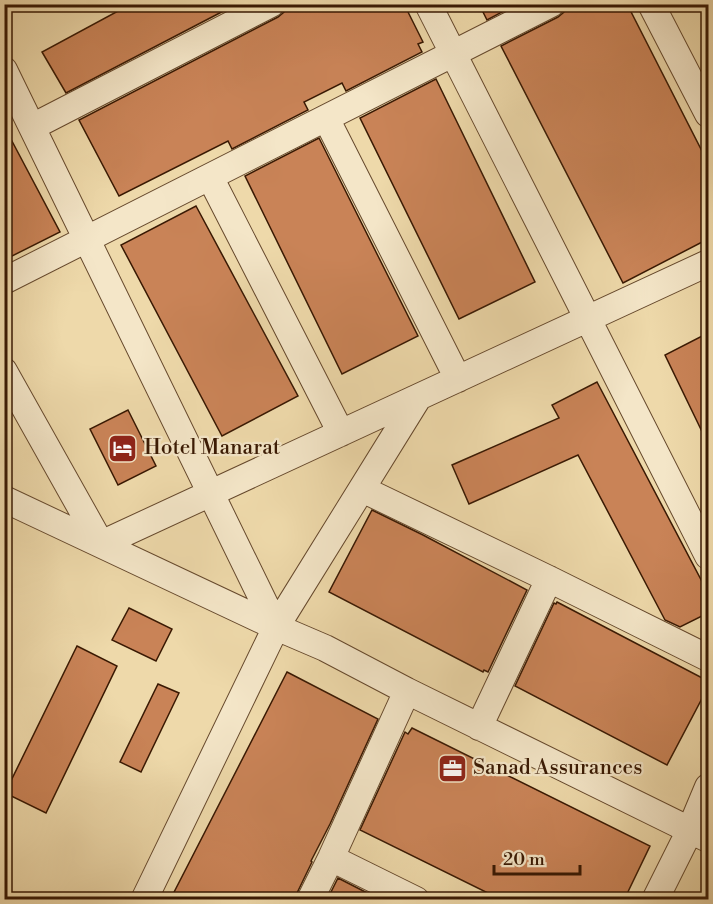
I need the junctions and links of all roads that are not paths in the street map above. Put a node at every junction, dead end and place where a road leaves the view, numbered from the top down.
1 (271, 4) edge
2 (428, 4) edge
3 (551, 4) edge
4 (651, 4) edge
5 (453, 54) junction
6 (4, 70) edge
7 (708, 114) edge
8 (326, 118) junction
9 (32, 127) junction
10 (210, 177) junction
11 (87, 239) junction
12 (708, 263) edge
13 (4, 280) edge
14 (588, 319) junction
15 (4, 371) edge
16 (458, 379) junction
17 (418, 398) junction
18 (341, 434) junction
19 (362, 489) junction
20 (211, 494) junction
21 (4, 499) edge
22 (102, 544) junction
23 (708, 556) edge
24 (549, 579) junction
25 (276, 627) junction
26 (708, 658) edge
27 (407, 691) junction
28 (479, 727) junction
29 (708, 787) edge
30 (699, 835) edge
31 (331, 858) junction
32 (144, 900) edge
33 (310, 900) edge
34 (416, 900) edge
35 (655, 900) edge

1 - 9 street
2 - 5 street
3 - 5 street
4 - 7 street
5 - 8 street
5 - 14 street
6 - 9 street
8 - 10 street
8 - 16 street
9 - 11 street
10 - 11 street
10 - 18 street
11 - 13 street
11 - 20 street
12 - 14 street
14 - 16 street
14 - 23 street
15 - 22 street
16 - 17 street
17 - 18 street
17 - 19 street
18 - 20 street
19 - 24 street
19 - 25 street
20 - 22 street
20 - 25 street
21 - 22 street
22 - 25 street
24 - 26 street
24 - 28 street
25 - 27 street
25 - 32 street
27 - 28 street
27 - 31 street
28 - 30 street
29 - 30 street
30 - 35 street
31 - 33 street
31 - 34 street

